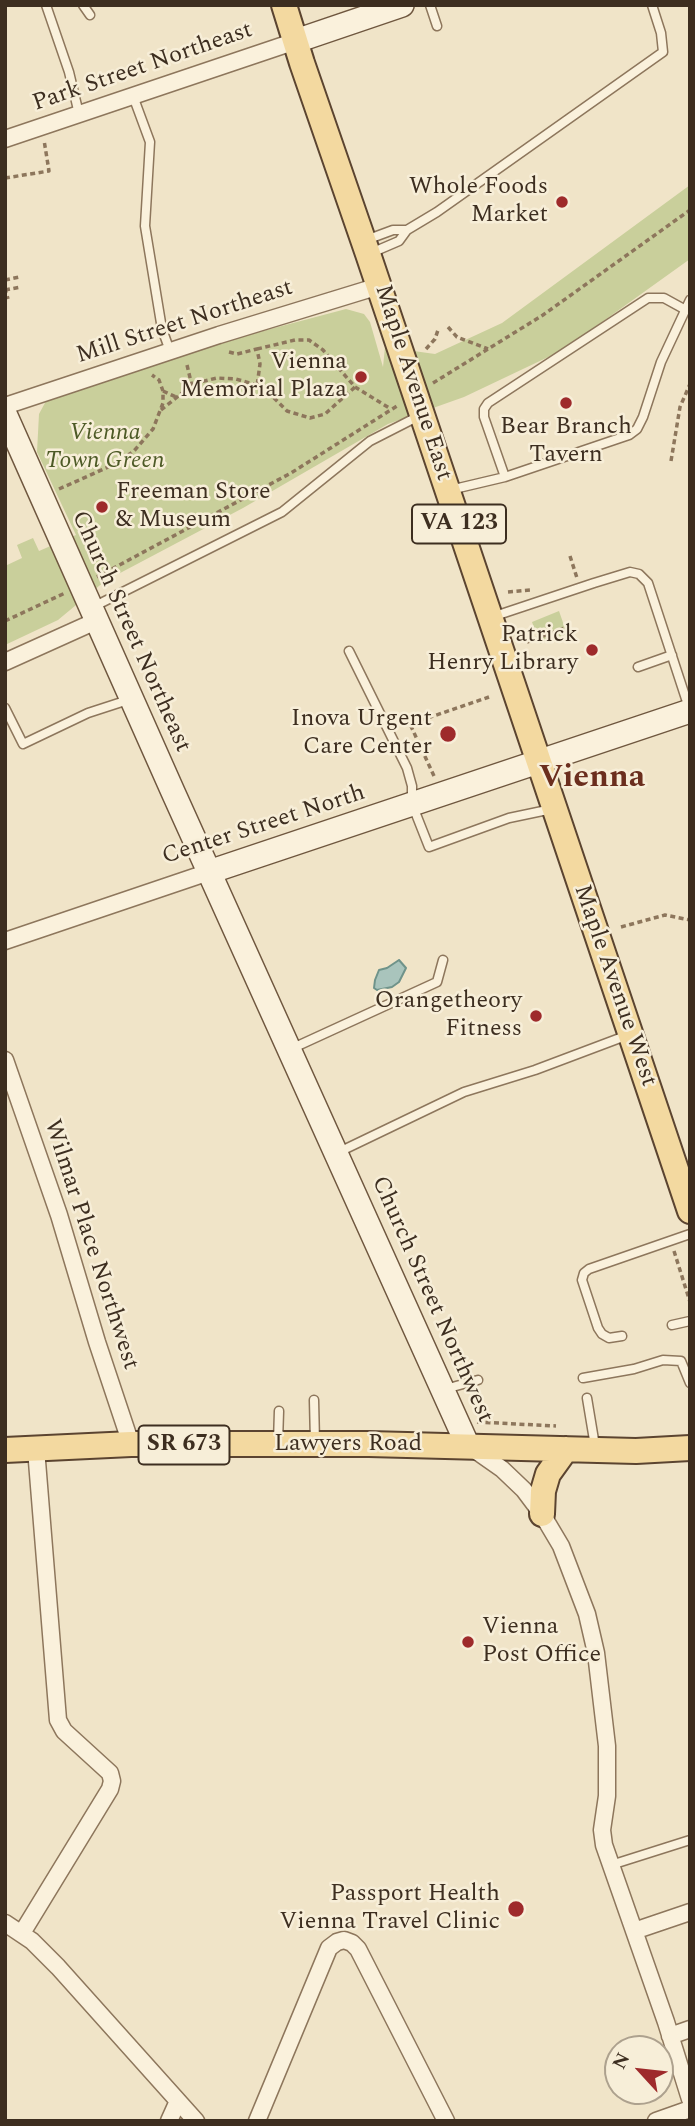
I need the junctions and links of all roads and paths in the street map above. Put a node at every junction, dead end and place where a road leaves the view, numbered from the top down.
1 (46, 5) edge
2 (83, 5) edge
3 (284, 5) edge
4 (430, 5) edge
5 (652, 5) edge
6 (387, 7) edge
7 (90, 15) dead end
8 (437, 26) dead end
9 (296, 41) junction
10 (133, 96) junction
11 (79, 114) junction
12 (41, 127) junction
13 (5, 139) edge
14 (5, 178) edge
15 (690, 210) edge
16 (407, 230) junction
17 (366, 248) junction
18 (19, 277) dead end
19 (5, 280) edge
20 (379, 286) junction
21 (21, 287) dead end
22 (6, 289) edge
23 (8, 299) dead end
24 (690, 300) edge
25 (684, 309) junction
26 (448, 327) dead end
27 (439, 330) dead end
28 (257, 349) junction
29 (426, 349) dead end
30 (488, 349) junction
31 (170, 351) junction
32 (229, 352) dead end
33 (187, 365) dead end
34 (146, 370) dead end
35 (690, 384) edge
36 (192, 386) junction
37 (257, 386) junction
38 (355, 387) junction
39 (163, 391) junction
40 (176, 397) junction
41 (419, 404) junction
42 (5, 406) edge
43 (391, 409) junction
44 (160, 412) junction
45 (5, 414) edge
46 (671, 461) dead end
47 (505, 477) junction
48 (54, 491) dead end
49 (447, 491) junction
50 (570, 556) dead end
51 (578, 580) dead end
52 (80, 585) junction
53 (93, 615) junction
54 (491, 618) junction
55 (5, 621) edge
56 (568, 627) dead end
57 (527, 642) dead end
58 (349, 651) dead end
59 (671, 655) junction
60 (5, 662) edge
61 (638, 667) dead end
62 (489, 697) dead end
63 (131, 699) junction
64 (5, 708) edge
65 (690, 711) edge
66 (539, 761) junction
67 (435, 778) dead end
68 (412, 804) junction
69 (555, 809) junction
70 (209, 872) junction
71 (690, 920) edge
72 (621, 927) dead end
73 (5, 941) edge
74 (443, 960) dead end
75 (630, 1034) junction
76 (290, 1049) junction
77 (5, 1060) edge
78 (336, 1154) junction
79 (690, 1211) edge
80 (690, 1234) edge
81 (674, 1251) dead end
82 (690, 1302) edge
83 (690, 1321) edge
84 (672, 1325) dead end
85 (622, 1336) dead end
86 (583, 1378) dead end
87 (478, 1380) dead end
88 (690, 1383) edge
89 (442, 1390) junction
90 (587, 1398) dead end
91 (314, 1400) dead end
92 (279, 1411) dead end
93 (131, 1444) junction
94 (278, 1445) junction
95 (316, 1445) junction
96 (468, 1446) junction
97 (690, 1448) edge
98 (36, 1449) junction
99 (566, 1449) junction
100 (596, 1449) junction
101 (5, 1450) edge
102 (542, 1514) junction
103 (690, 1840) edge
104 (611, 1865) junction
105 (690, 1912) edge
106 (5, 1923) edge
107 (634, 1931) junction
108 (22, 1933) junction
109 (690, 2029) edge
110 (670, 2035) edge
111 (673, 2035) edge
112 (674, 2049) edge
113 (690, 2099) edge
114 (178, 2101) junction
115 (690, 2109) edge
116 (169, 2121) edge
117 (196, 2121) edge
118 (257, 2121) edge
119 (446, 2121) edge
120 (656, 2121) edge

1 - 11 lane
2 - 7 lane
3 - 9 main road, Maple Avenue East / VA 123
4 - 8 lane
5 - 16 lane
6 - 9 street
9 - 10 street, Park Street Northeast
9 - 17 main road, Maple Avenue East / VA 123
10 - 11 street, Park Street Northeast
10 - 31 lane
11 - 12 street, Park Street Northeast
12 - 13 street, Park Street Northeast
12 - 14 path
15 - 30 path
16 - 17 lane
16 - 17 lane
17 - 20 main road, Maple Avenue East / VA 123
18 - 19 path
20 - 31 street, Mill Street Northeast
20 - 41 main road, Maple Avenue East / VA 123
21 - 22 path
22 - 23 path
24 - 25 lane
25 - 47 lane
25 - 47 lane
26 - 30 path
27 - 29 path
28 - 32 path
28 - 37 path
28 - 38 path
30 - 41 path
31 - 42 street, Mill Street Northeast
33 - 36 path
34 - 39 path
35 - 46 path
36 - 37 path
36 - 40 path
37 - 38 path
38 - 43 path
39 - 40 path
39 - 44 path
40 - 44 path
41 - 43 path
41 - 49 main road, Maple Avenue East / VA 123
41 - 53 lane
43 - 52 path
44 - 48 path
45 - 52 street, Church Street Northeast
47 - 49 lane
49 - 54 main road, Maple Avenue East / VA 123
50 - 51 path
52 - 53 street, Church Street Northeast
52 - 55 path
53 - 60 street
53 - 63 street, Church Street Northeast
54 - 59 lane
54 - 66 main road, Maple Avenue East / VA 123
56 - 57 path
58 - 68 lane
59 - 61 lane
59 - 65 lane
62 - 67 path
63 - 64 lane
63 - 70 street, Church Street Northeast
65 - 66 street, Center Street North
66 - 68 street, Center Street North
66 - 69 main road, Maple Avenue West / VA 123
68 - 69 lane
68 - 70 street, Center Street North
69 - 75 main road, Maple Avenue West / VA 123
70 - 73 street, Center Street North
70 - 76 street, Church Street Northwest
71 - 72 path
74 - 76 lane
75 - 78 lane
75 - 79 main road, Maple Avenue West / VA 123
76 - 78 street, Church Street Northwest
77 - 93 street, Wilmar Place Northwest
78 - 89 street, Church Street Northwest
80 - 85 lane
81 - 82 path
83 - 84 lane
86 - 88 lane
87 - 89 lane
89 - 96 street, Church Street Northwest
90 - 100 lane
91 - 95 lane
92 - 94 lane
93 - 94 main road, Lawyers Road / SR 673
93 - 98 main road, Lawyers Road / SR 673
94 - 95 main road, Lawyers Road / SR 673
95 - 96 main road, Lawyers Road / SR 673
96 - 99 main road, Lawyers Road / SR 673
96 - 102 street, Church Street Northwest
97 - 100 main road, Lawyers Road / SR 673
98 - 101 main road, Lawyers Road / SR 673
98 - 108 street
99 - 100 main road, Lawyers Road / SR 673
99 - 102 main road
102 - 104 street, Church Street Northwest
103 - 104 lane
104 - 107 street, Church Street Northwest
105 - 107 street
106 - 108 street
107 - 110 street, Church Street Northwest
108 - 114 street
109 - 111 street
112 - 113 street, Church Street Northwest
114 - 116 street
114 - 117 street
115 - 120 street
118 - 119 street

